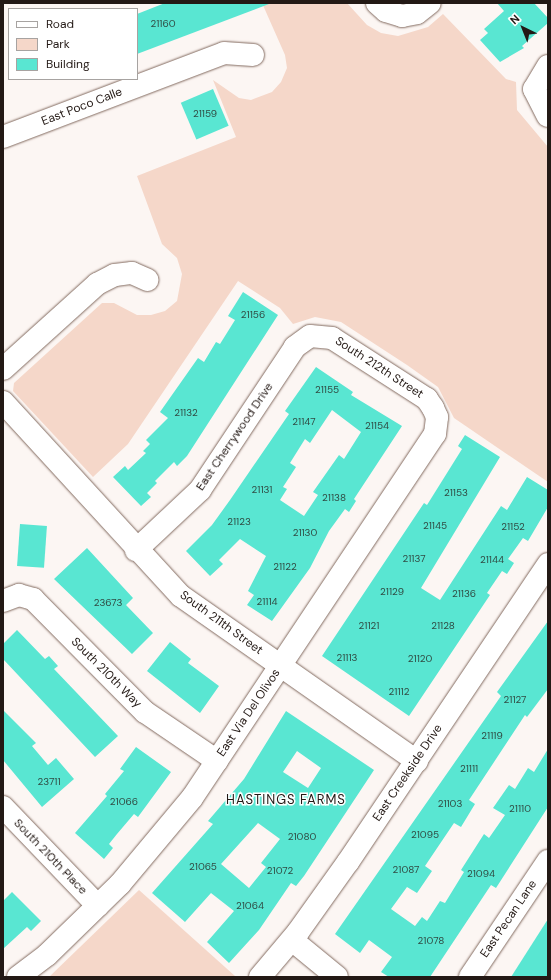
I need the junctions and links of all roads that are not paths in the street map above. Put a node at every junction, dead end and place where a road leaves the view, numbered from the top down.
1 (377, 3) edge
2 (430, 3) edge
3 (253, 55) dead end
4 (548, 66) edge
5 (548, 116) edge
6 (3, 137) edge
7 (148, 280) dead end
8 (310, 336) joint
9 (3, 369) edge
10 (3, 402) edge
11 (437, 417) joint
12 (136, 550) junction
13 (548, 564) edge
14 (11, 598) edge
15 (281, 667) junction
16 (217, 761) junction
17 (417, 761) junction
18 (3, 807) edge
19 (548, 860) edge
20 (98, 906) junction
21 (292, 940) junction
22 (18, 977) edge
23 (260, 977) edge
24 (337, 977) edge
25 (470, 977) edge

1 - 2 street
3 - 6 street, East Poco Calle
4 - 5 street
7 - 9 street
8 - 11 street, South 212th Street
8 - 12 street, East Cherrywood Drive
10 - 12 street, South 211th Street
11 - 15 street, East Via Del Olivos
12 - 15 street, South 211th Street
13 - 17 street, East Creekside Drive
14 - 16 street, South 210th Way
15 - 16 street, East Via Del Olivos
15 - 17 street, South 211th Street
16 - 20 street, East Via Del Olivos
17 - 21 street, East Creekside Drive
18 - 20 street, South 210th Place
19 - 25 street, East Pecan Lane
20 - 22 street, East Via Del Olivos
21 - 23 street, East Creekside Drive
21 - 24 street

